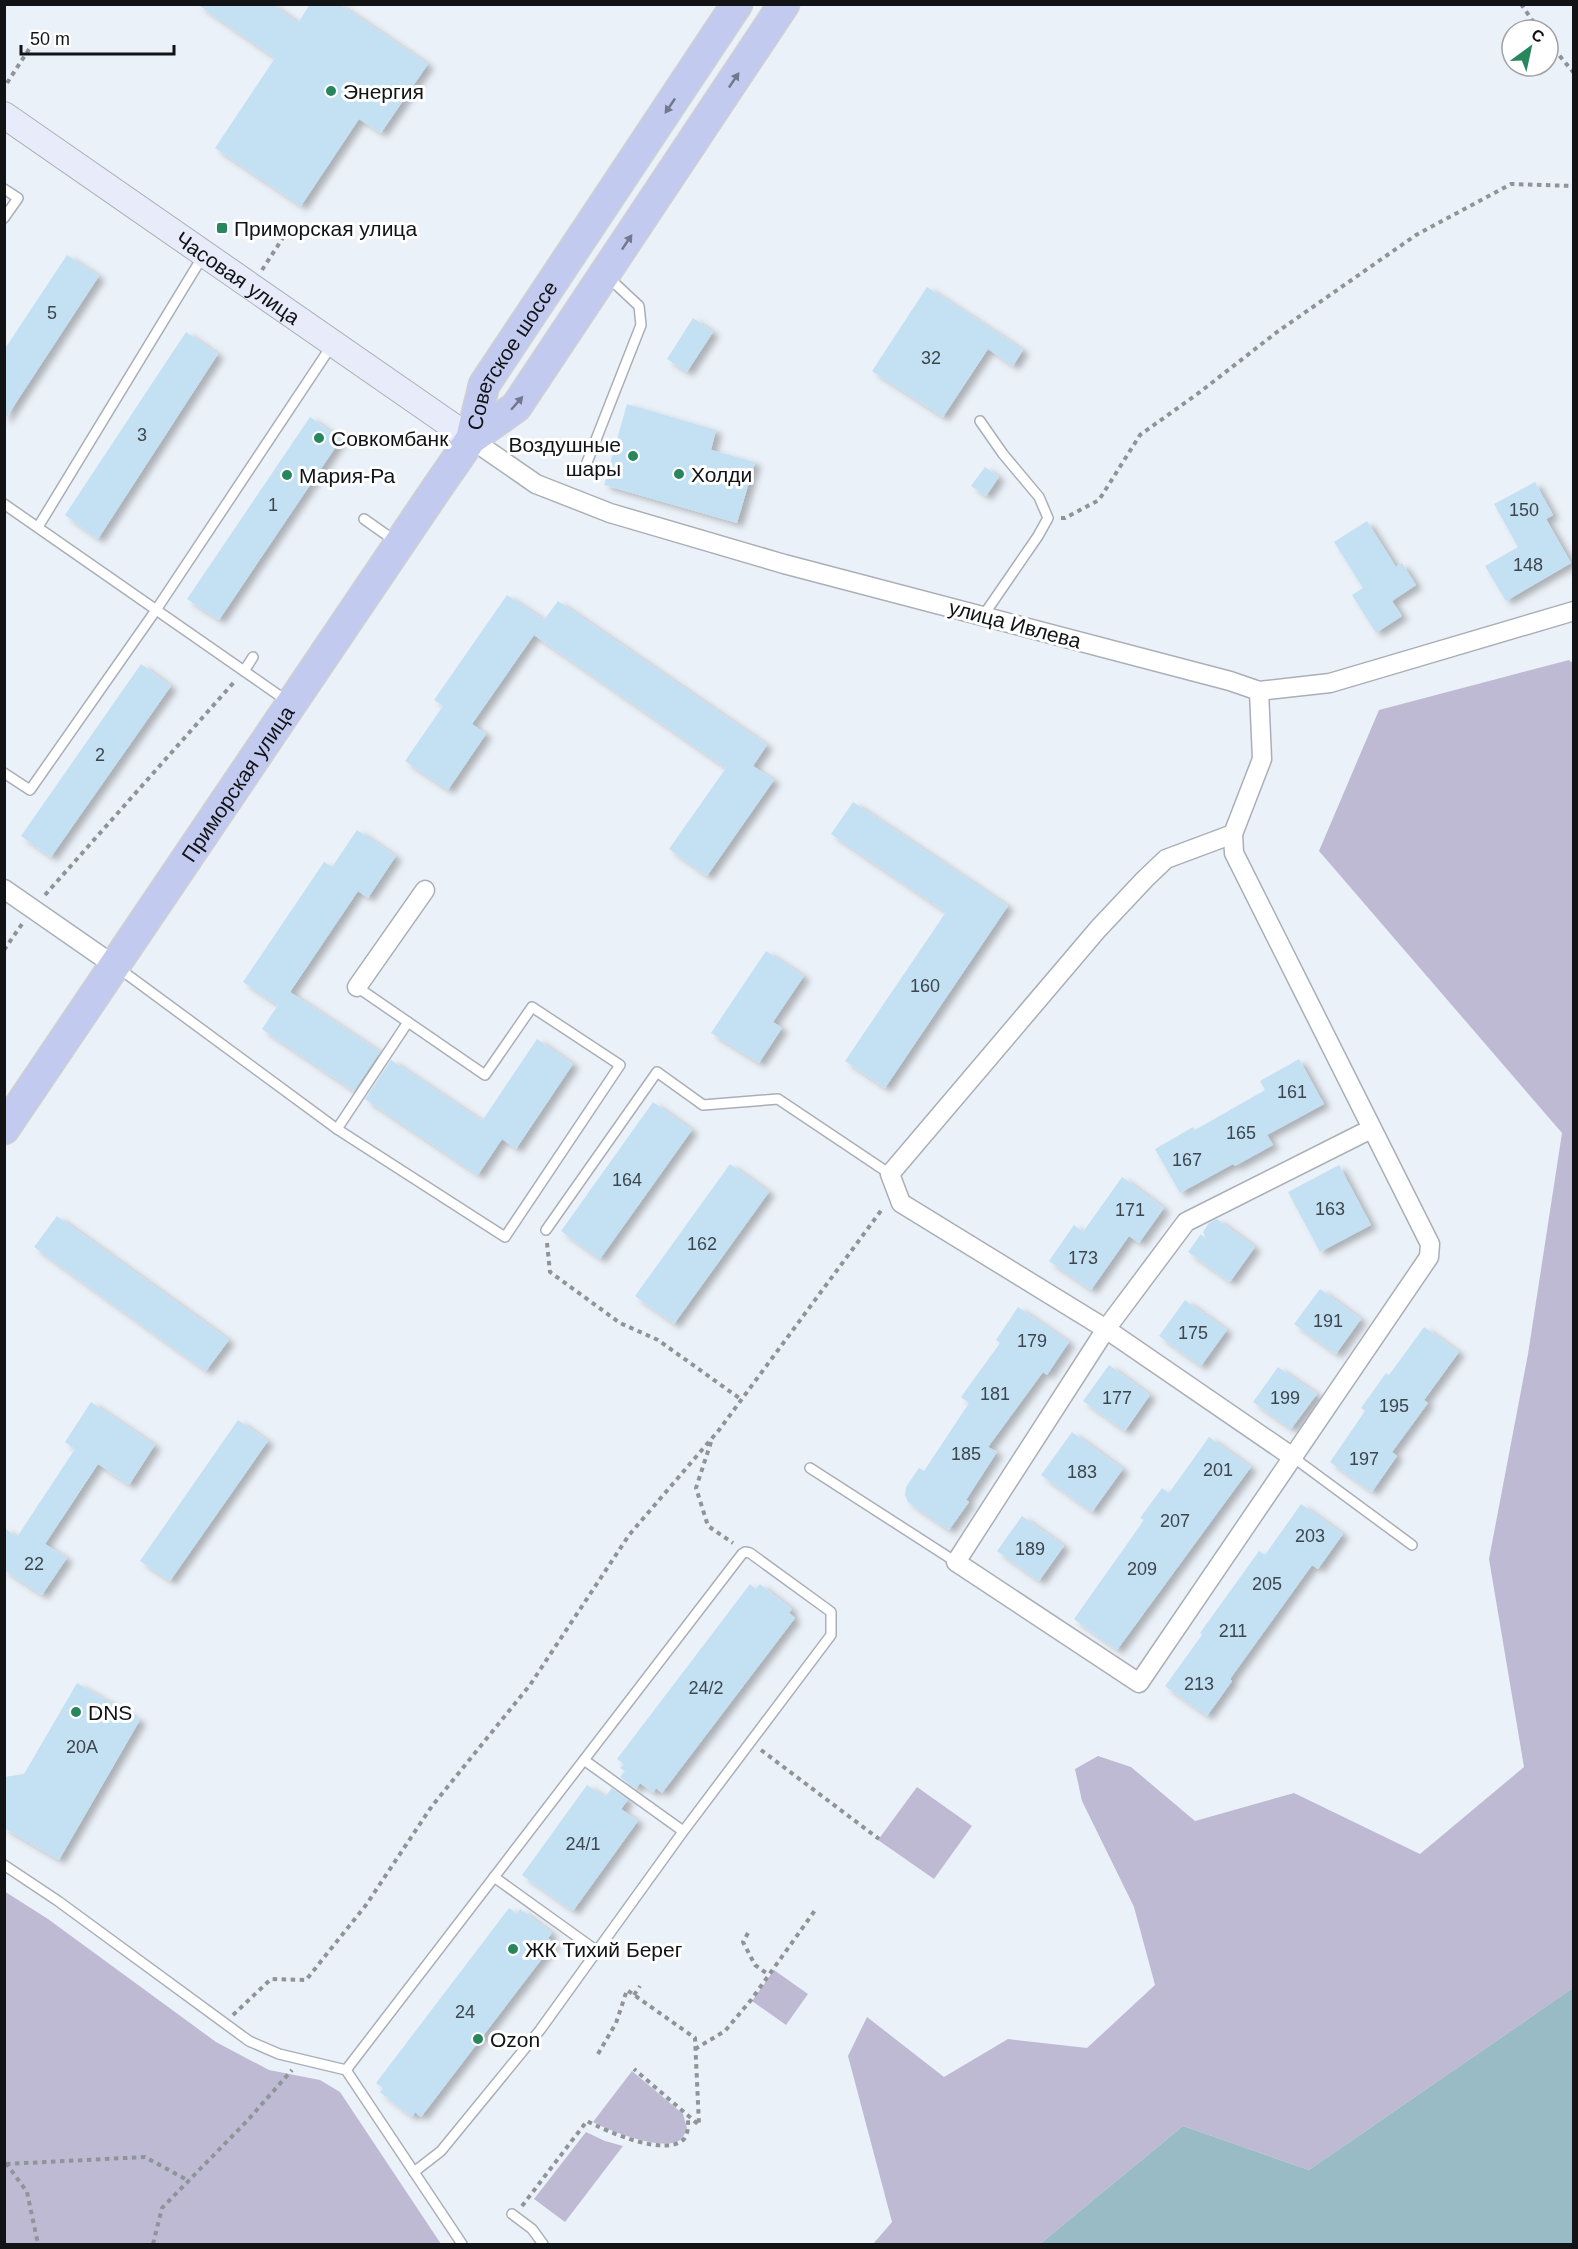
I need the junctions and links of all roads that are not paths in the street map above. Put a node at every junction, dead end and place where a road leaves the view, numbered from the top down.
1 (737, 4) edge
2 (784, 4) edge
3 (4, 115) edge
4 (4, 189) edge
5 (4, 218) edge
6 (205, 254) junction
7 (605, 275) junction
8 (334, 343) junction
9 (980, 421) dead end
10 (471, 439) junction
11 (584, 470) dead end
12 (4, 504) edge
13 (364, 519) dead end
14 (38, 528) junction
15 (400, 545) junction
16 (156, 610) junction
17 (1574, 611) edge
18 (983, 616) junction
19 (253, 657) dead end
20 (244, 671) junction
21 (1259, 692) junction
22 (292, 704) junction
23 (4, 772) edge
24 (1233, 834) junction
25 (4, 889) edge
26 (425, 890) dead end
27 (115, 966) junction
28 (357, 987) joint
29 (408, 1022) junction
30 (4, 1129) edge
31 (337, 1129) junction
32 (1371, 1129) junction
33 (893, 1181) junction
34 (546, 1230) road end
35 (1106, 1329) junction
36 (1294, 1458) junction
37 (810, 1468) dead end
38 (1412, 1545) dead end
39 (956, 1562) junction
40 (584, 1760) junction
41 (683, 1831) junction
42 (4, 1865) edge
43 (494, 1877) junction
44 (597, 1951) junction
45 (346, 2070) junction
46 (414, 2172) junction
47 (516, 2212) road end
48 (462, 2244) edge
49 (543, 2244) edge

1 -> 10 highway, Советское шоссе
7 -> 2 highway, Советское шоссе
3 - 6 main road, Часовая улица
4 - 5 lane
6 - 8 main road, Часовая улица
6 - 14 lane
10 -> 7 highway, Советское шоссе
7 - 11 lane
8 - 10 main road, Часовая улица
8 - 16 lane
9 - 18 lane
10 - 15 highway, Приморская улица
10 - 18 street, улица Ивлева
12 - 14 lane
13 - 15 lane
14 - 16 lane
15 - 22 highway, Приморская улица
16 - 20 lane
16 - 23 lane
17 - 21 street, улица Ивлева
18 - 21 street, улица Ивлева
19 - 20 lane
20 - 22 lane
21 - 24 street
22 - 27 highway, Приморская улица
24 - 32 street
24 - 33 street
25 - 27 street
26 - 28 street
27 - 30 highway, Приморская улица
27 - 31 lane
28 - 29 lane
29 - 31 lane
29 - 31 lane
32 - 35 street
32 - 36 street
33 - 34 lane
33 - 35 street
35 - 36 street
35 - 39 street
36 - 38 lane
36 - 39 street
37 - 39 lane
40 - 41 lane
40 - 41 lane
40 - 43 lane
41 - 44 lane
42 - 45 lane
43 - 44 lane
43 - 45 lane
44 - 46 lane
45 - 46 lane
46 - 48 lane
47 - 49 lane

